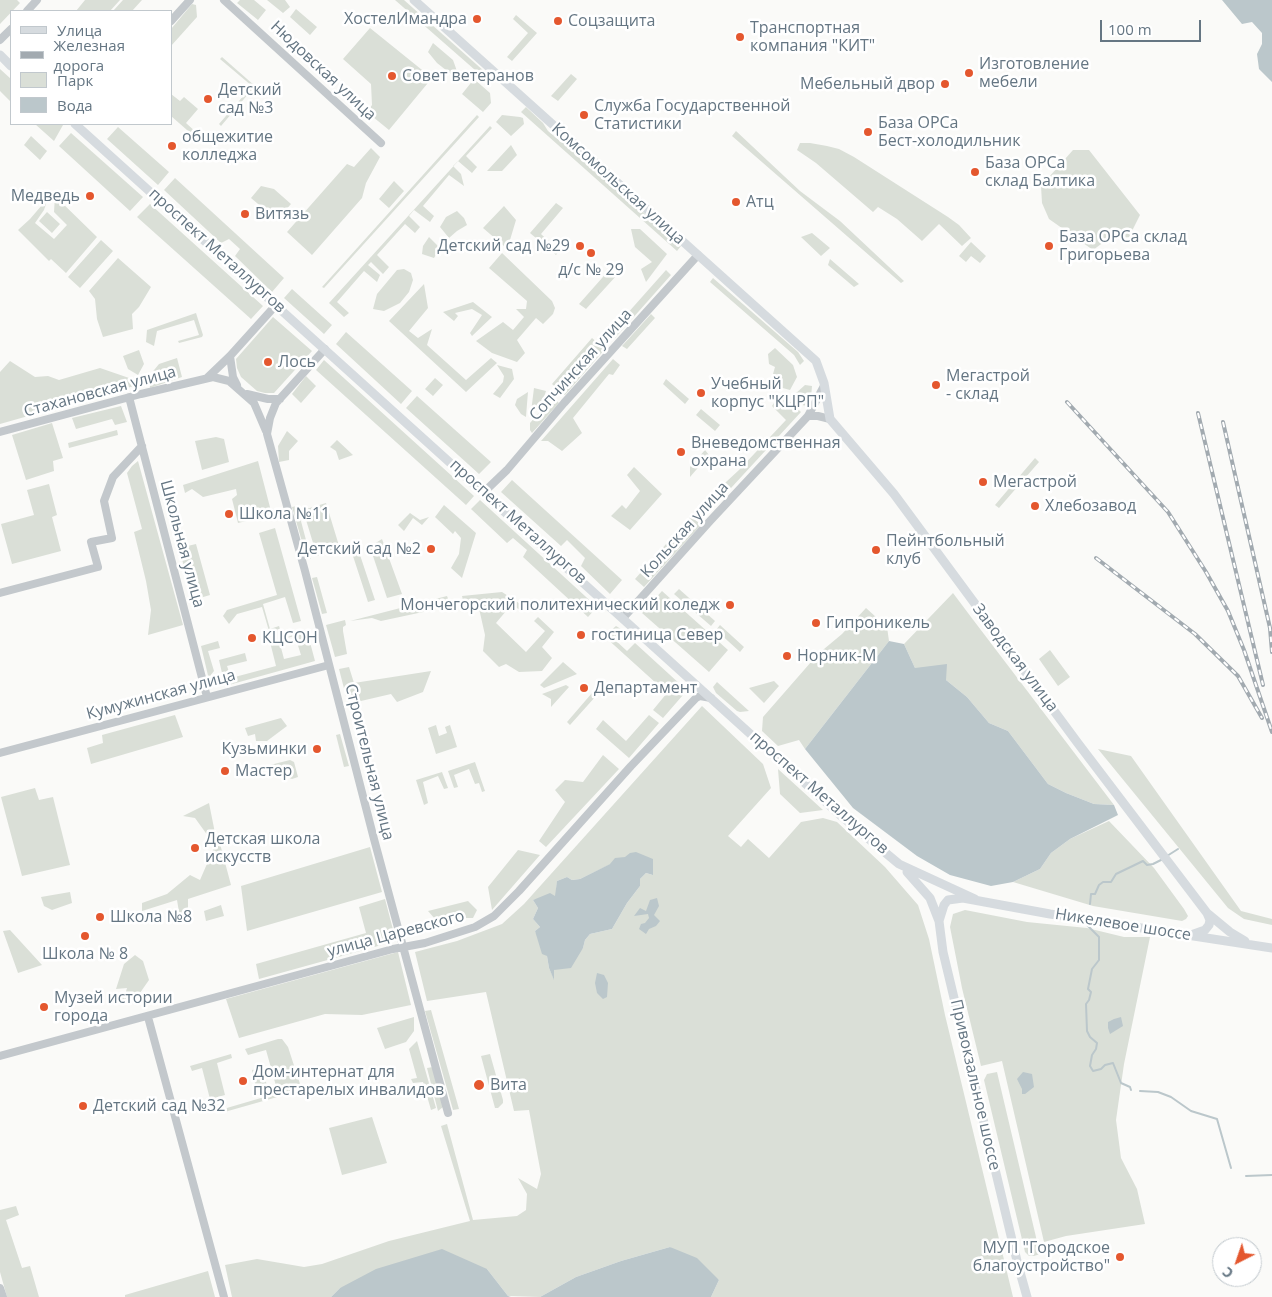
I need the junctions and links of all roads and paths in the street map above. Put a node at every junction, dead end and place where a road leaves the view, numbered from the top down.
1 (37, 0) edge
2 (190, 0) edge
3 (224, 0) edge
4 (414, 0) edge
5 (28, 10) edge
6 (172, 20) edge
7 (10, 30) edge
8 (0, 40) edge
9 (0, 55) edge
10 (10, 65) edge
11 (76, 125) edge
12 (381, 143) dead end
13 (698, 255) junction
14 (276, 304) junction
15 (325, 349) junction
16 (230, 356) junction
17 (207, 378) junction
18 (824, 386) junction
19 (242, 392) junction
20 (129, 397) junction
21 (280, 399) junction
22 (808, 416) junction
23 (830, 419) junction
24 (0, 432) edge
25 (267, 434) junction
26 (142, 446) junction
27 (484, 492) junction
28 (0, 593) edge
29 (623, 618) junction
30 (329, 665) junction
31 (693, 681) junction
32 (207, 697) junction
33 (696, 698) junction
34 (711, 698) junction
35 (0, 753) edge
36 (899, 864) junction
37 (974, 899) junction
38 (1207, 913) junction
39 (939, 921) junction
40 (1191, 935) junction
41 (1251, 945) junction
42 (404, 946) junction
43 (1272, 948) edge
44 (148, 1016) junction
45 (0, 1056) edge
46 (448, 1113) dead end
47 (0, 1288) edge
48 (3, 1297) edge
49 (224, 1297) edge
50 (1027, 1297) edge

1 - 5 street
2 - 6 street
3 - 12 street, Нюдовская улица
4 - 13 main road, Комсомольская улица
7 - 8 street
9 - 10 main road
11 - 14 main road, проспект Металлургов
13 - 18 main road, Комсомольская улица
13 - 27 street, Сопчинская улица
14 - 15 main road, проспект Металлургов
14 - 16 street
15 - 21 street, Строительная улица
15 - 27 main road, проспект Металлургов
16 - 17 street
16 - 19 street
17 - 19 street
17 - 20 street, Стахановская улица
18 - 22 street, Кольская улица
18 - 23 main road
19 - 21 street
19 - 25 street
20 - 24 street, Стахановская улица
20 - 26 street, Школьная улица
21 - 25 street, Строительная улица
22 - 23 street
22 - 29 street, Кольская улица
23 - 38 main road, Заводская улица
25 - 30 street, Строительная улица
26 - 28 street
26 - 32 street, Школьная улица
27 - 29 main road, проспект Металлургов
29 - 31 main road, проспект Металлургов
30 - 32 street, Кумужинская улица
30 - 42 street, Строительная улица
31 - 33 street
31 - 34 main road, проспект Металлургов
32 - 35 street, Кумужинская улица
33 - 34 street
33 - 42 street, улица Царевского
34 - 36 main road, проспект Металлургов
36 - 37 main road, проспект Металлургов
36 - 39 main road, Привокзальное шоссе
37 - 39 main road
37 - 40 main road, Никелевое шоссе
38 - 40 main road
38 - 41 main road, Заводская улица
39 - 50 main road, Привокзальное шоссе
40 - 41 main road, Никелевое шоссе
41 - 43 main road, Никелевое шоссе
42 - 44 street, улица Царевского
42 - 46 street, Строительная улица
44 - 45 street, улица Царевского
44 - 49 street
47 - 48 street

